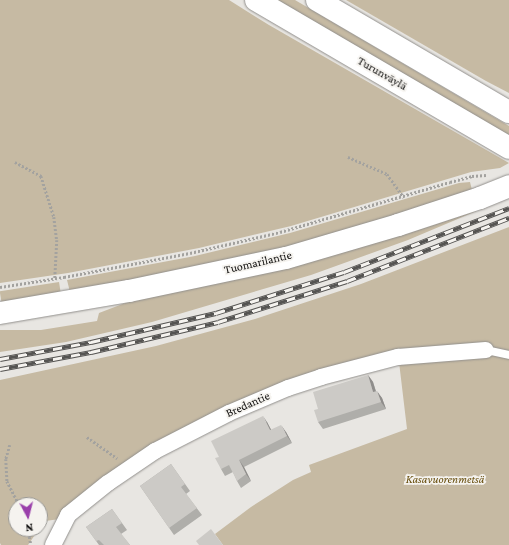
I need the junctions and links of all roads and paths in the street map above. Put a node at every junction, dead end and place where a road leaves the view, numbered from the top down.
1 (256, 0) edge
2 (317, 0) edge
3 (509, 112) edge
4 (509, 148) edge
5 (348, 157) dead end
6 (15, 162) dead end
7 (502, 180) edge
8 (404, 197) junction
9 (55, 279) junction
10 (0, 287) edge
11 (0, 313) edge
12 (486, 350) joint
13 (509, 355) edge
14 (87, 437) dead end
15 (10, 445) dead end
16 (131, 467) junction
17 (15, 497) edge
18 (53, 545) edge

1 - 4 main road, Turunväylä
2 - 3 main road
5 - 8 path
6 - 9 path
7 - 8 path
7 - 11 main road, Tuomarilantie
8 - 9 path
9 - 10 path
12 - 13 lane
12 - 16 street, Bredantie
14 - 16 path
15 - 17 path
16 - 18 street, Bredantie

